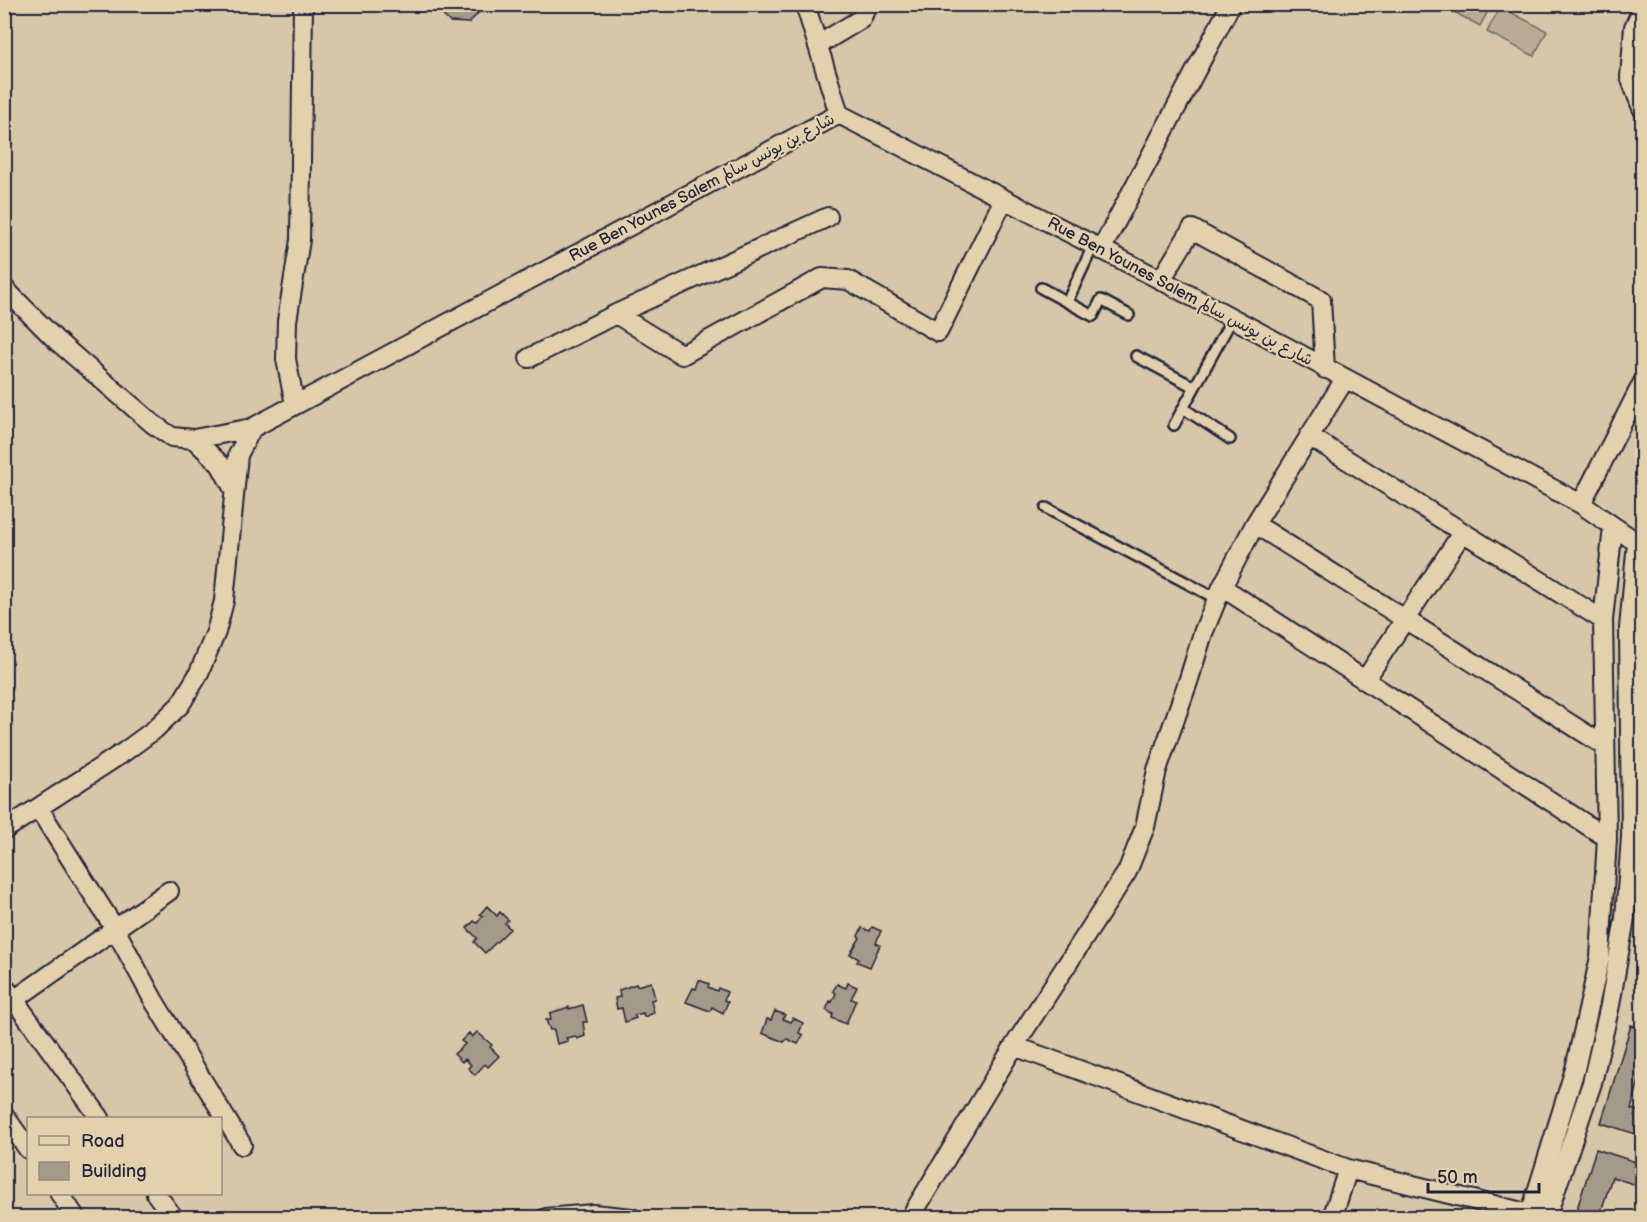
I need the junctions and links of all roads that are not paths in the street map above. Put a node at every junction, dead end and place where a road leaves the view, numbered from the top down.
1 (303, 4) edge
2 (805, 4) edge
3 (868, 4) edge
4 (1231, 4) edge
5 (1642, 10) edge
6 (818, 45) junction
7 (1642, 108) edge
8 (839, 114) junction
9 (1004, 199) junction
10 (828, 217) dead end
11 (1097, 248) junction
12 (1161, 280) junction
13 (4, 288) edge
14 (1041, 288) dead end
15 (1067, 302) junction
16 (616, 314) junction
17 (1129, 315) dead end
18 (1232, 319) junction
19 (1136, 356) dead end
20 (529, 358) dead end
21 (1325, 369) junction
22 (1345, 379) junction
23 (1642, 384) edge
24 (1194, 387) junction
25 (295, 405) junction
26 (1183, 408) junction
27 (1174, 425) dead end
28 (252, 428) junction
29 (1309, 436) junction
30 (194, 439) junction
31 (1230, 439) dead end
32 (234, 488) junction
33 (1581, 504) junction
34 (1046, 508) dead end
35 (1255, 524) junction
36 (1613, 527) junction
37 (1462, 533) junction
38 (1640, 544) edge
39 (1219, 593) junction
40 (1405, 618) junction
41 (1603, 620) junction
42 (1365, 680) junction
43 (1605, 746) junction
44 (1637, 775) edge
45 (39, 809) junction
46 (4, 830) edge
47 (1607, 838) junction
48 (169, 891) dead end
49 (116, 929) junction
50 (8, 998) edge
51 (1014, 1046) junction
52 (4, 1115) edge
53 (98, 1117) edge
54 (242, 1145) dead end
55 (27, 1148) edge
56 (1348, 1169) junction
57 (61, 1195) edge
58 (157, 1195) edge
59 (1535, 1216) edge
60 (76, 1218) edge
61 (174, 1218) edge
62 (546, 1218) edge
63 (632, 1218) edge
64 (910, 1218) edge
65 (1332, 1218) edge

1 - 25 street
2 - 6 street
3 - 6 street
4 - 11 street
5 - 7 street
6 - 8 street
8 - 9 street, Rue Ben Younes Salem شارع بن يونس سالم
8 - 25 street, Rue Ben Younes Salem شارع بن يونس سالم
9 - 11 street, Rue Ben Younes Salem شارع بن يونس سالم
9 - 16 street
10 - 16 street
11 - 12 street, Rue Ben Younes Salem شارع بن يونس سالم
11 - 15 lane
12 - 18 street, Rue Ben Younes Salem شارع بن يونس سالم
12 - 21 street
13 - 30 street, Rue Ben Younes Salem شارع بن يونس سالم
14 - 15 lane
15 - 17 lane
16 - 20 street
18 - 21 street, Rue Ben Younes Salem شارع بن يونس سالم
18 - 24 lane
19 - 24 lane
21 - 22 street, Rue Ben Younes Salem شارع بن يونس سالم
22 - 29 street
22 - 33 street, Rue Ben Younes Salem شارع بن يونس سالم
23 - 33 street
24 - 26 lane
25 - 28 street, Rue Ben Younes Salem شارع بن يونس سالم
26 - 27 lane
26 - 31 lane
28 - 30 street, Rue Ben Younes Salem شارع بن يونس سالم
28 - 32 street
29 - 35 street
29 - 37 street
30 - 32 street
32 - 45 street
33 - 36 street, Rue Ben Younes Salem شارع بن يونس سالم
34 - 39 lane
35 - 39 street
35 - 40 street
36 - 38 street, Rue Ben Younes Salem شارع بن يونس سالم
36 - 41 street
37 - 40 street
37 - 41 street
38 - 44 street
39 - 42 street
39 - 51 street
40 - 42 street
40 - 43 street
41 - 43 street
42 - 47 street
43 - 47 street
44 - 59 street
45 - 46 street
45 - 49 street
47 - 59 street
48 - 49 street
49 - 50 street
49 - 54 street
50 - 53 street
51 - 56 street
51 - 64 street
52 - 55 street
56 - 59 street
56 - 65 street
57 - 60 street
58 - 61 street
62 - 63 street

